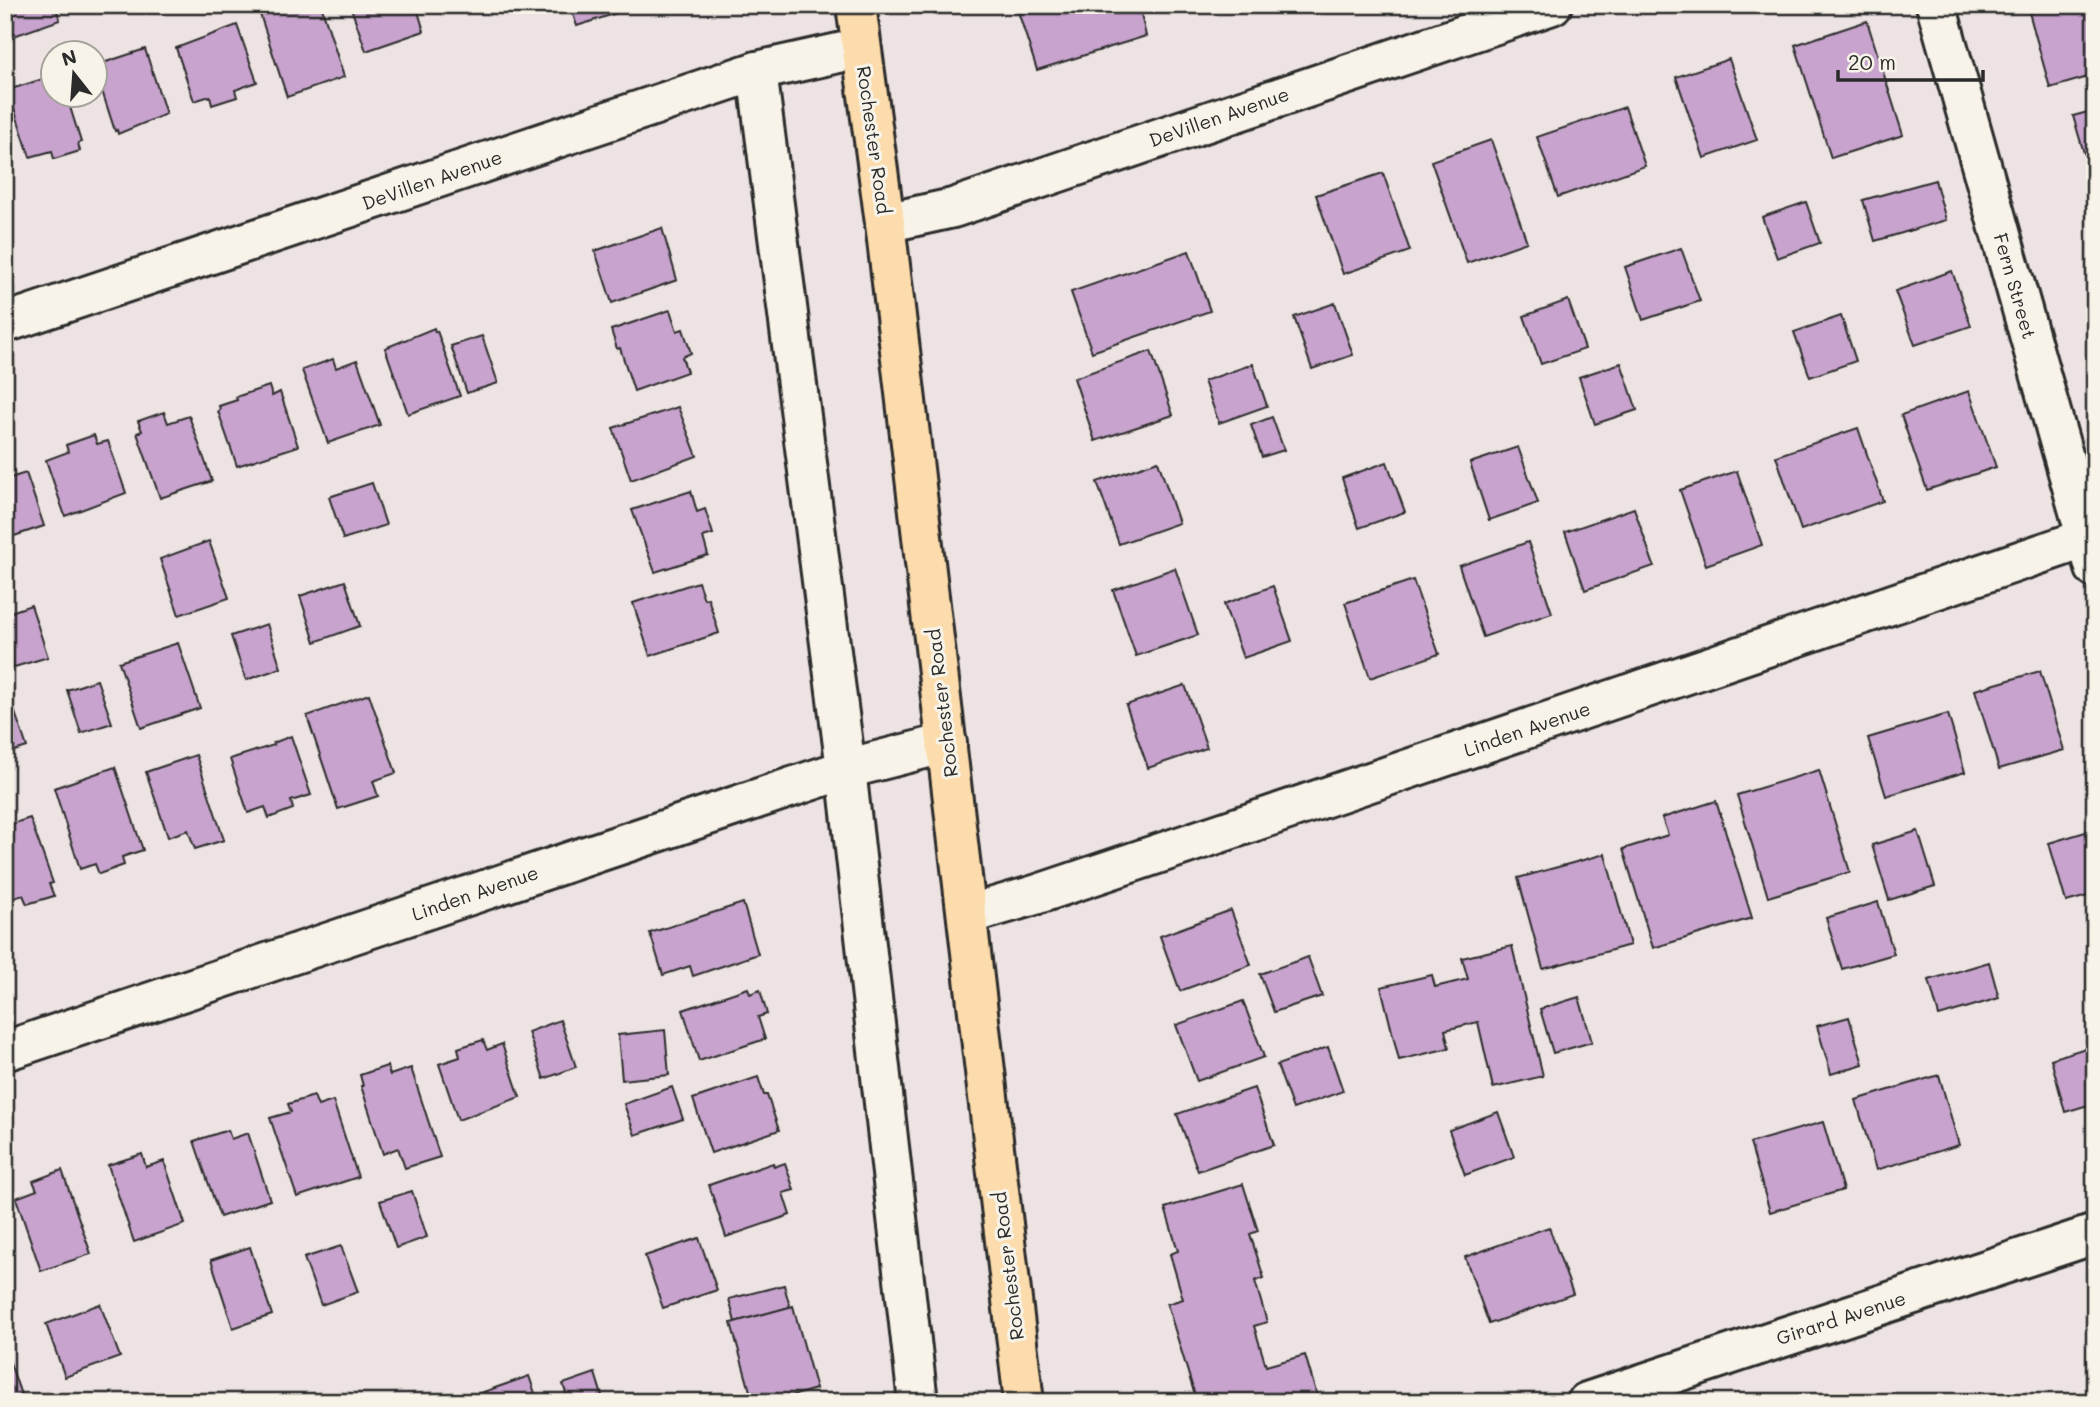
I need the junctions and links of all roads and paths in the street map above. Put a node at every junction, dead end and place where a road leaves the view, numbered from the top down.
1 (856, 5) edge
2 (1552, 5) edge
3 (1936, 5) edge
4 (861, 48) junction
5 (757, 71) junction
6 (885, 223) junction
7 (5, 323) edge
8 (2091, 553) edge
9 (947, 743) junction
10 (846, 769) junction
11 (967, 915) junction
12 (5, 1051) edge
13 (2095, 1234) edge
14 (918, 1402) edge
15 (1024, 1402) edge
16 (1587, 1402) edge

1 - 4 main road, Rochester Road
2 - 6 street, DeVillen Avenue
3 - 8 street, Fern Street
4 - 5 street, DeVillen Avenue
4 - 6 main road, Rochester Road
5 - 7 street, DeVillen Avenue
5 - 10 street
6 - 9 main road, Rochester Road
8 - 11 street, Linden Avenue
9 - 10 street, Linden Avenue
9 - 11 main road, Rochester Road
10 - 12 street, Linden Avenue
10 - 14 street
11 - 15 main road, Rochester Road
13 - 16 street, Girard Avenue

